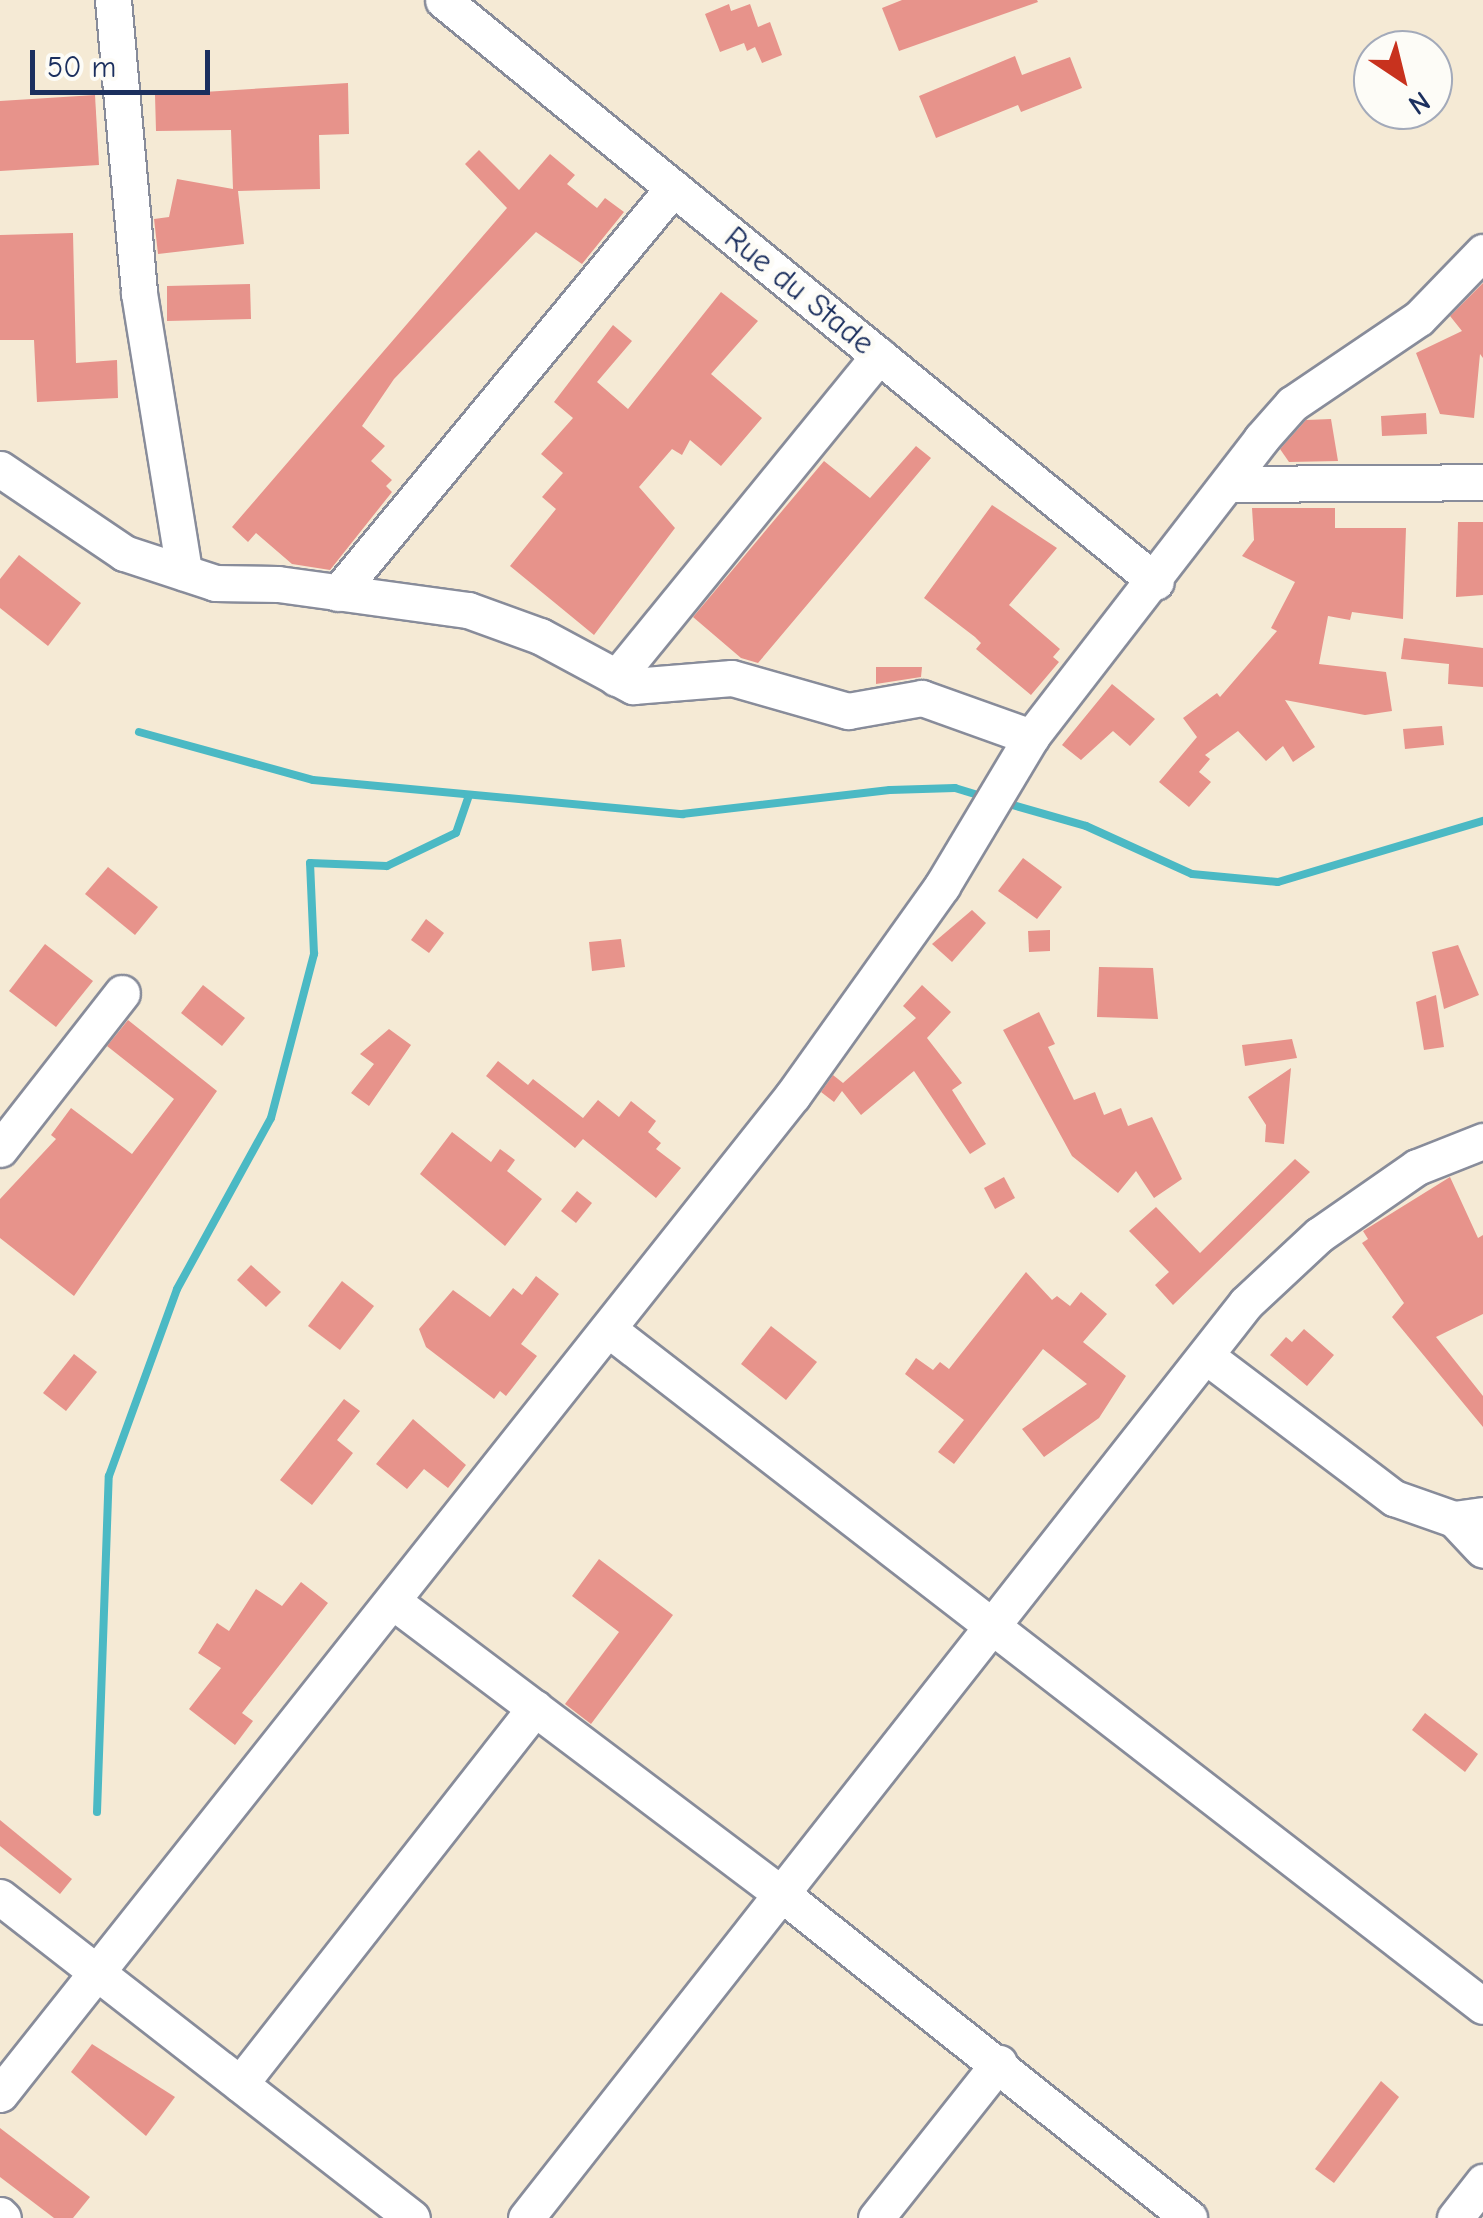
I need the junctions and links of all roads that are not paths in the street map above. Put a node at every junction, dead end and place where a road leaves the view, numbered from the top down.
1 (113, 0) edge
2 (443, 0) edge
3 (673, 188) junction
4 (1483, 252) edge
5 (879, 356) junction
6 (0, 469) edge
7 (1483, 482) edge
8 (1228, 484) junction
9 (184, 572) junction
10 (1156, 582) junction
11 (338, 593) junction
12 (616, 678) junction
13 (1031, 737) junction
14 (122, 993) dead end
15 (1483, 1141) edge
16 (0, 1149) edge
17 (608, 1329) junction
18 (1206, 1356) junction
19 (1469, 1517) edge
20 (1483, 1550) edge
21 (394, 1603) junction
22 (994, 1628) junction
23 (534, 1708) junction
24 (783, 1894) junction
25 (0, 1897) edge
26 (97, 1972) junction
27 (1483, 2006) edge
28 (999, 2062) junction
29 (240, 2084) junction
30 (0, 2094) edge
31 (1483, 2182) edge
32 (412, 2218) edge
33 (526, 2218) edge
34 (876, 2218) edge
35 (1189, 2218) edge
36 (1455, 2218) edge

1 - 9 street
2 - 3 street, Rue du Stade
3 - 5 street, Rue du Stade
3 - 11 street
4 - 8 street
5 - 10 street, Rue du Stade
5 - 12 street
6 - 9 street
7 - 8 street
8 - 10 street
9 - 11 street
10 - 13 street
11 - 12 street
12 - 13 street
13 - 17 street
14 - 16 street
15 - 18 street
17 - 21 street
17 - 22 street
18 - 19 street
18 - 22 street
19 - 20 street
21 - 23 street
21 - 26 street
22 - 24 street
22 - 27 street
23 - 24 street
23 - 29 street
24 - 28 street
24 - 33 street
25 - 26 street
26 - 29 street
26 - 30 street
28 - 34 street
28 - 35 street
29 - 32 street
31 - 36 street

